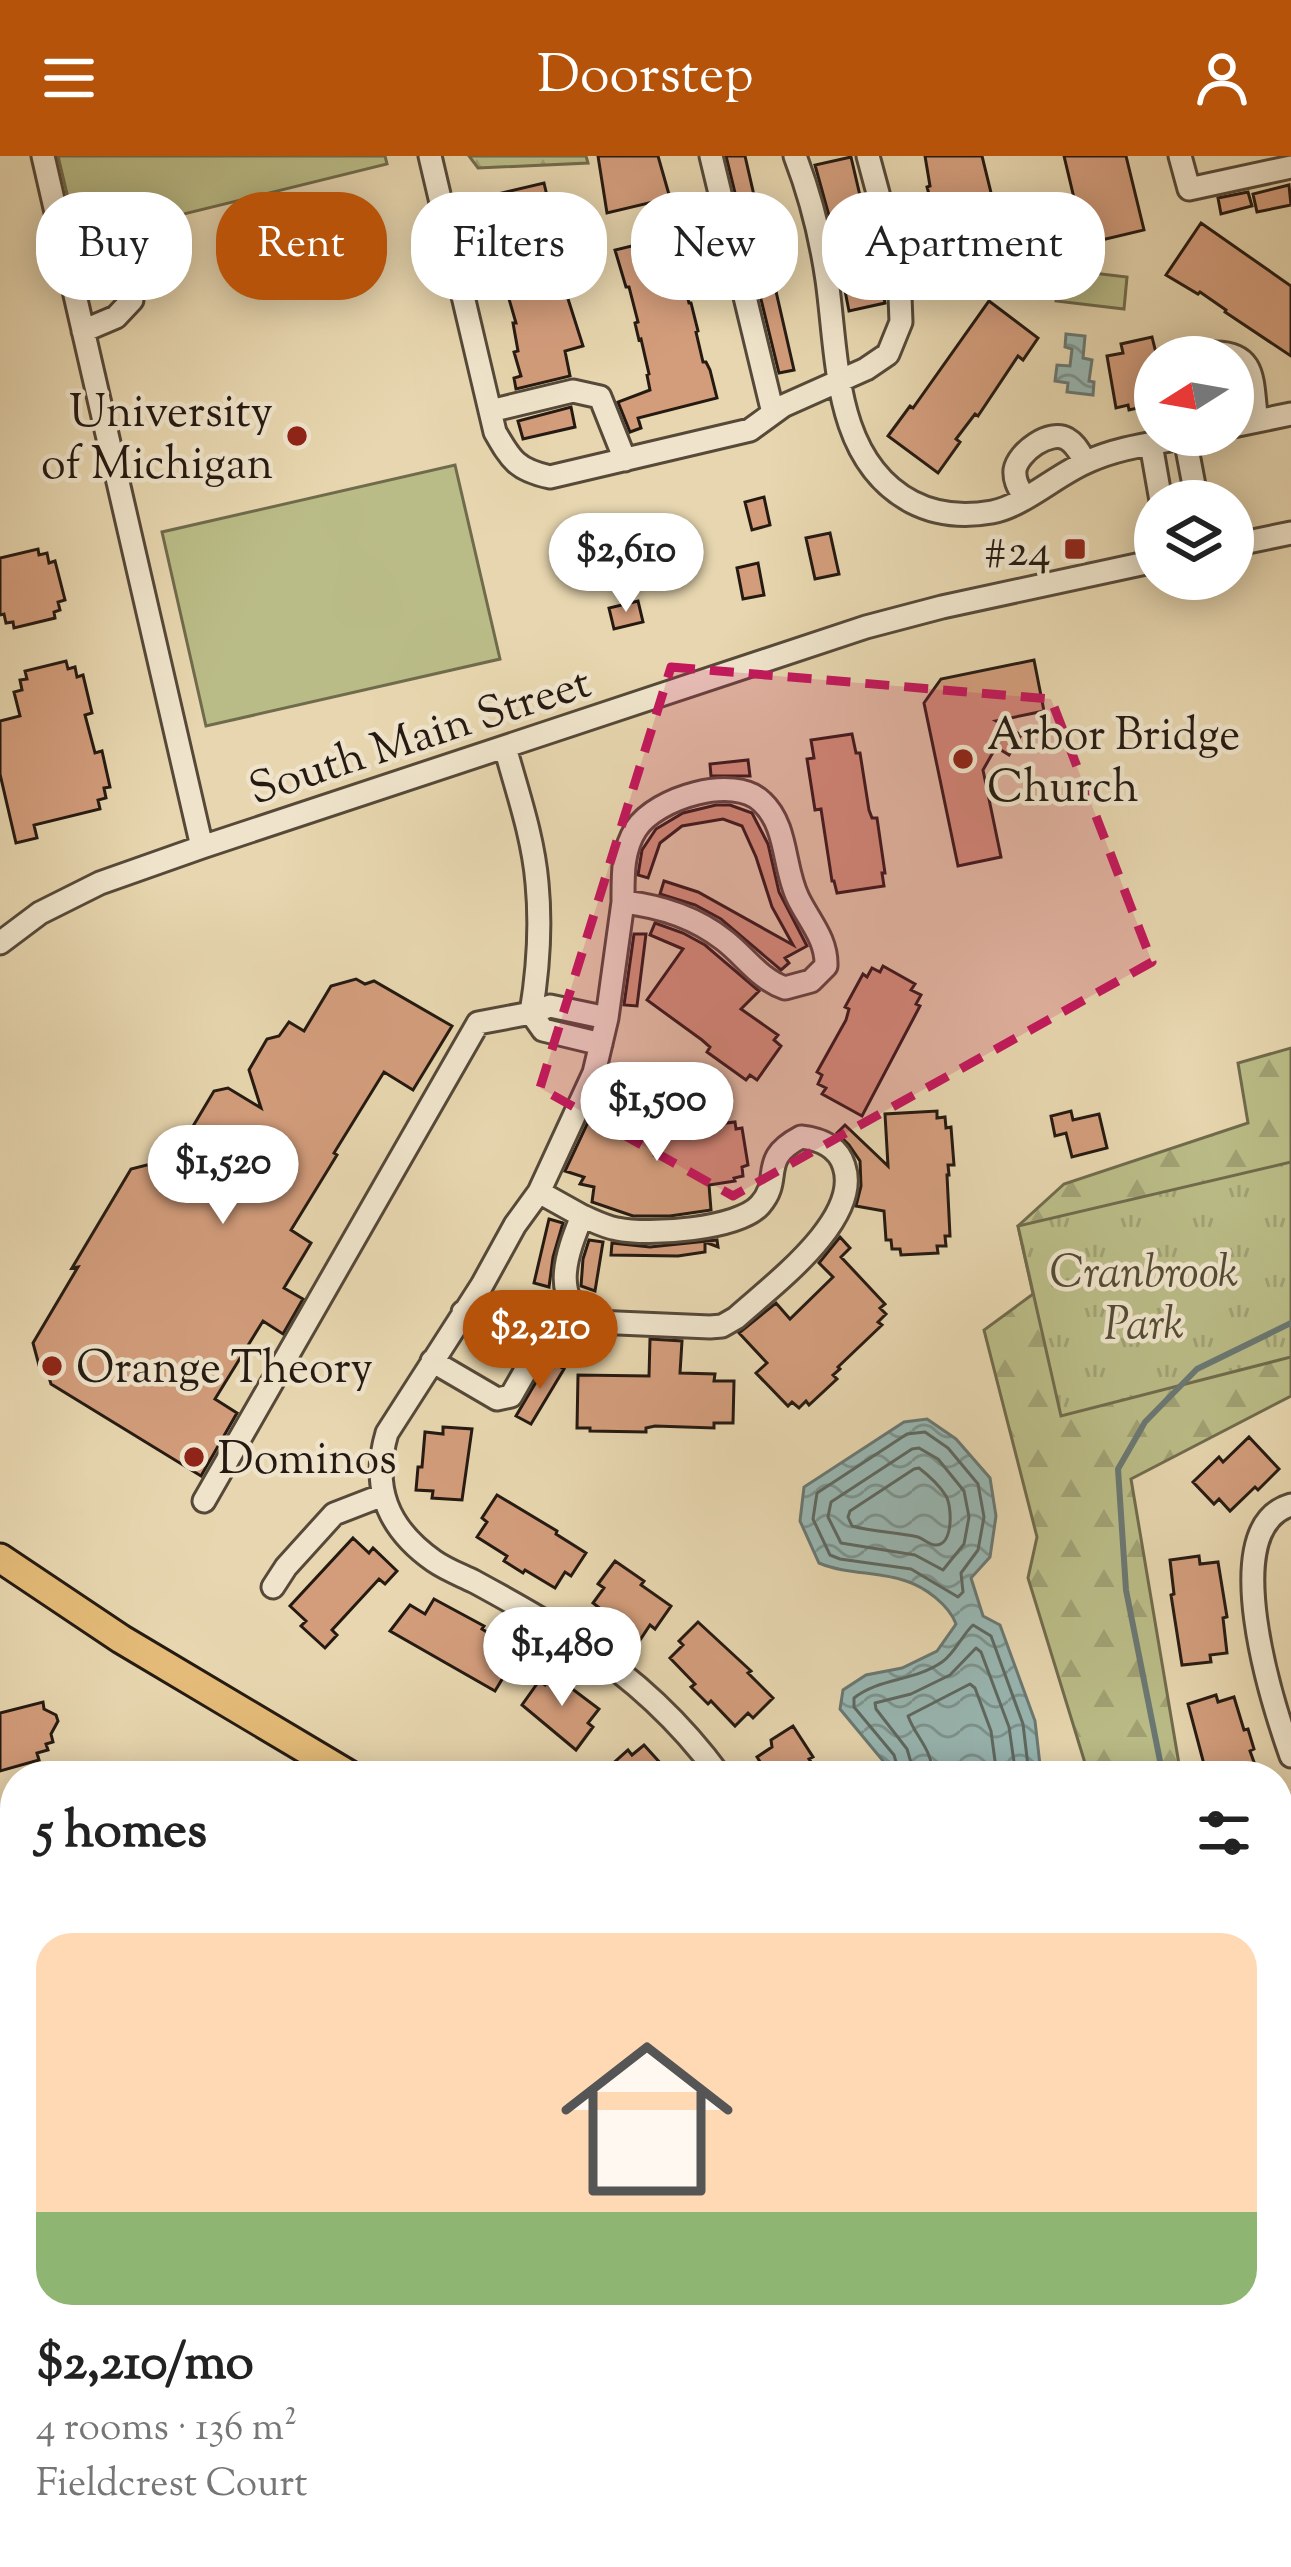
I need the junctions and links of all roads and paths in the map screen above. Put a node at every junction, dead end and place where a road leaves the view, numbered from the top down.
1 (43, 156) edge
2 (430, 156) edge
3 (711, 156) edge
4 (795, 156) edge
5 (868, 156) edge
6 (1180, 156) edge
7 (1291, 167) edge
8 (132, 300) dead end
9 (83, 331) junction
10 (840, 379) junction
11 (1254, 402) edge
12 (490, 411) junction
13 (773, 413) junction
14 (1291, 414) edge
15 (1257, 421) junction
16 (1254, 422) edge
17 (1134, 447) edge
18 (625, 460) junction
19 (1085, 462) junction
20 (1024, 497) junction
21 (1291, 532) edge
22 (1254, 540) edge
23 (1134, 566) edge
24 (505, 747) junction
25 (202, 847) junction
26 (623, 902) junction
27 (0, 944) edge
28 (531, 1013) junction
29 (607, 1018) junction
30 (601, 1045) junction
31 (539, 1192) junction
32 (583, 1216) junction
33 (463, 1312) junction
34 (432, 1361) junction
35 (383, 1496) junction
36 (204, 1501) dead end
37 (1291, 1505) edge
38 (0, 1558) edge
39 (273, 1587) dead end
40 (1291, 1756) edge
41 (326, 1761) edge
42 (708, 1761) edge

1 - 9 street
2 - 12 street
3 - 13 street
4 - 10 street
5 - 10 street
6 - 7 street
8 - 9 street
9 - 25 street
10 - 13 street
10 - 20 street
11 - 15 street
12 - 18 street
12 - 18 street
13 - 18 street
14 - 15 street
15 - 16 street
17 - 19 street
19 - 20 street
19 - 20 street
21 - 22 street
23 - 24 street, South Main Street
24 - 25 street, South Main Street
24 - 28 street
25 - 27 street, South Main Street
26 - 26 street
26 - 29 street
28 - 29 street
28 - 30 street
28 - 36 street
29 - 30 street
30 - 31 street
31 - 32 street
31 - 33 street
32 - 32 street
33 - 34 street
33 - 34 street
34 - 35 street
35 - 39 street
35 - 42 street
37 - 40 street
38 - 41 main road

